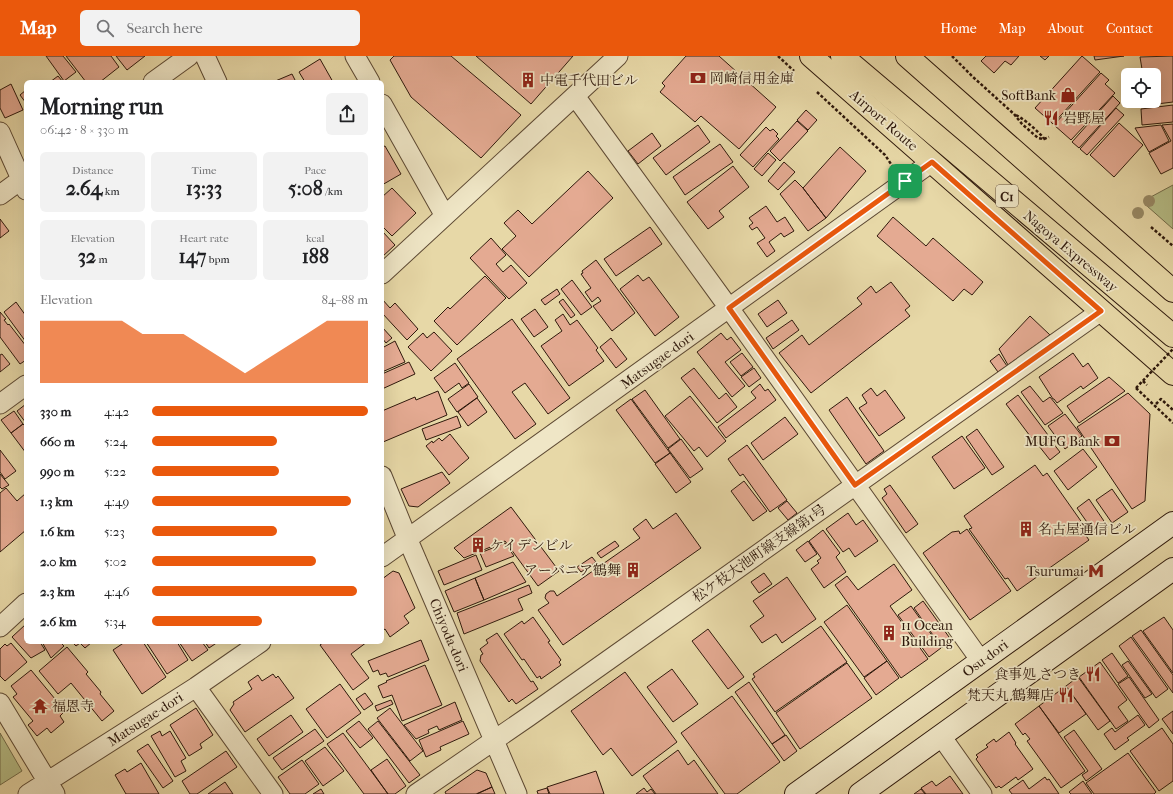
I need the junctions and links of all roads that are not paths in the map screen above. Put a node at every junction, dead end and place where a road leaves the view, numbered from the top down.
1 (189, 56) edge
2 (205, 56) edge
3 (355, 56) edge
4 (618, 56) edge
5 (811, 56) edge
6 (842, 56) edge
7 (914, 58) edge
8 (156, 80) edge
9 (216, 80) edge
10 (369, 80) edge
11 (575, 96) junction
12 (384, 108) edge
13 (0, 132) edge
14 (932, 162) junction
15 (24, 182) edge
16 (0, 195) edge
17 (445, 216) junction
18 (384, 272) edge
19 (1173, 291) edge
20 (729, 308) junction
21 (1101, 311) junction
22 (1173, 336) edge
23 (1173, 374) edge
24 (24, 386) edge
25 (0, 404) edge
26 (384, 481) edge
27 (855, 485) junction
28 (1173, 523) edge
29 (408, 540) junction
30 (384, 556) edge
31 (1173, 569) edge
32 (24, 605) edge
33 (0, 627) edge
34 (258, 644) edge
35 (981, 661) junction
36 (196, 687) junction
37 (0, 703) edge
38 (941, 736) junction
39 (495, 740) junction
40 (52, 788) edge
41 (28, 794) edge
42 (273, 794) edge
43 (416, 794) edge
44 (517, 794) edge
45 (796, 794) edge
46 (860, 794) edge
47 (982, 794) edge

1 - 8 street
2 - 9 street
3 - 10 street
4 - 11 street
5 - 14 main road, Airport Route
6 - 22 main road, Nagoya Expressway / C1
7 - 19 main road
11 - 17 street
11 - 20 street
12 - 17 street
13 - 15 street
14 - 20 street, Matsugae-dori
14 - 21 main road, Airport Route
15 - 16 street
17 - 18 street
20 - 27 street
20 - 29 street, Matsugae-dori
21 - 23 main road, Airport Route
21 - 27 street, 松ケ枝大池町線支線第1号
24 - 25 street
26 - 29 street, Chiyoda-dori
27 - 35 street
27 - 39 street, 松ケ枝大池町線支線第1号
28 - 35 street, Osu-dori
29 - 30 street, Matsugae-dori
29 - 39 street, Chiyoda-dori
31 - 38 street
32 - 33 street
34 - 36 street, Matsugae-dori
35 - 45 street, Osu-dori
36 - 40 street, Matsugae-dori
36 - 42 street
37 - 40 street
38 - 46 street
38 - 47 street
39 - 43 street, 松ケ枝大池町線支線第1号
39 - 44 street, Chiyoda-dori
40 - 41 street, Matsugae-dori

